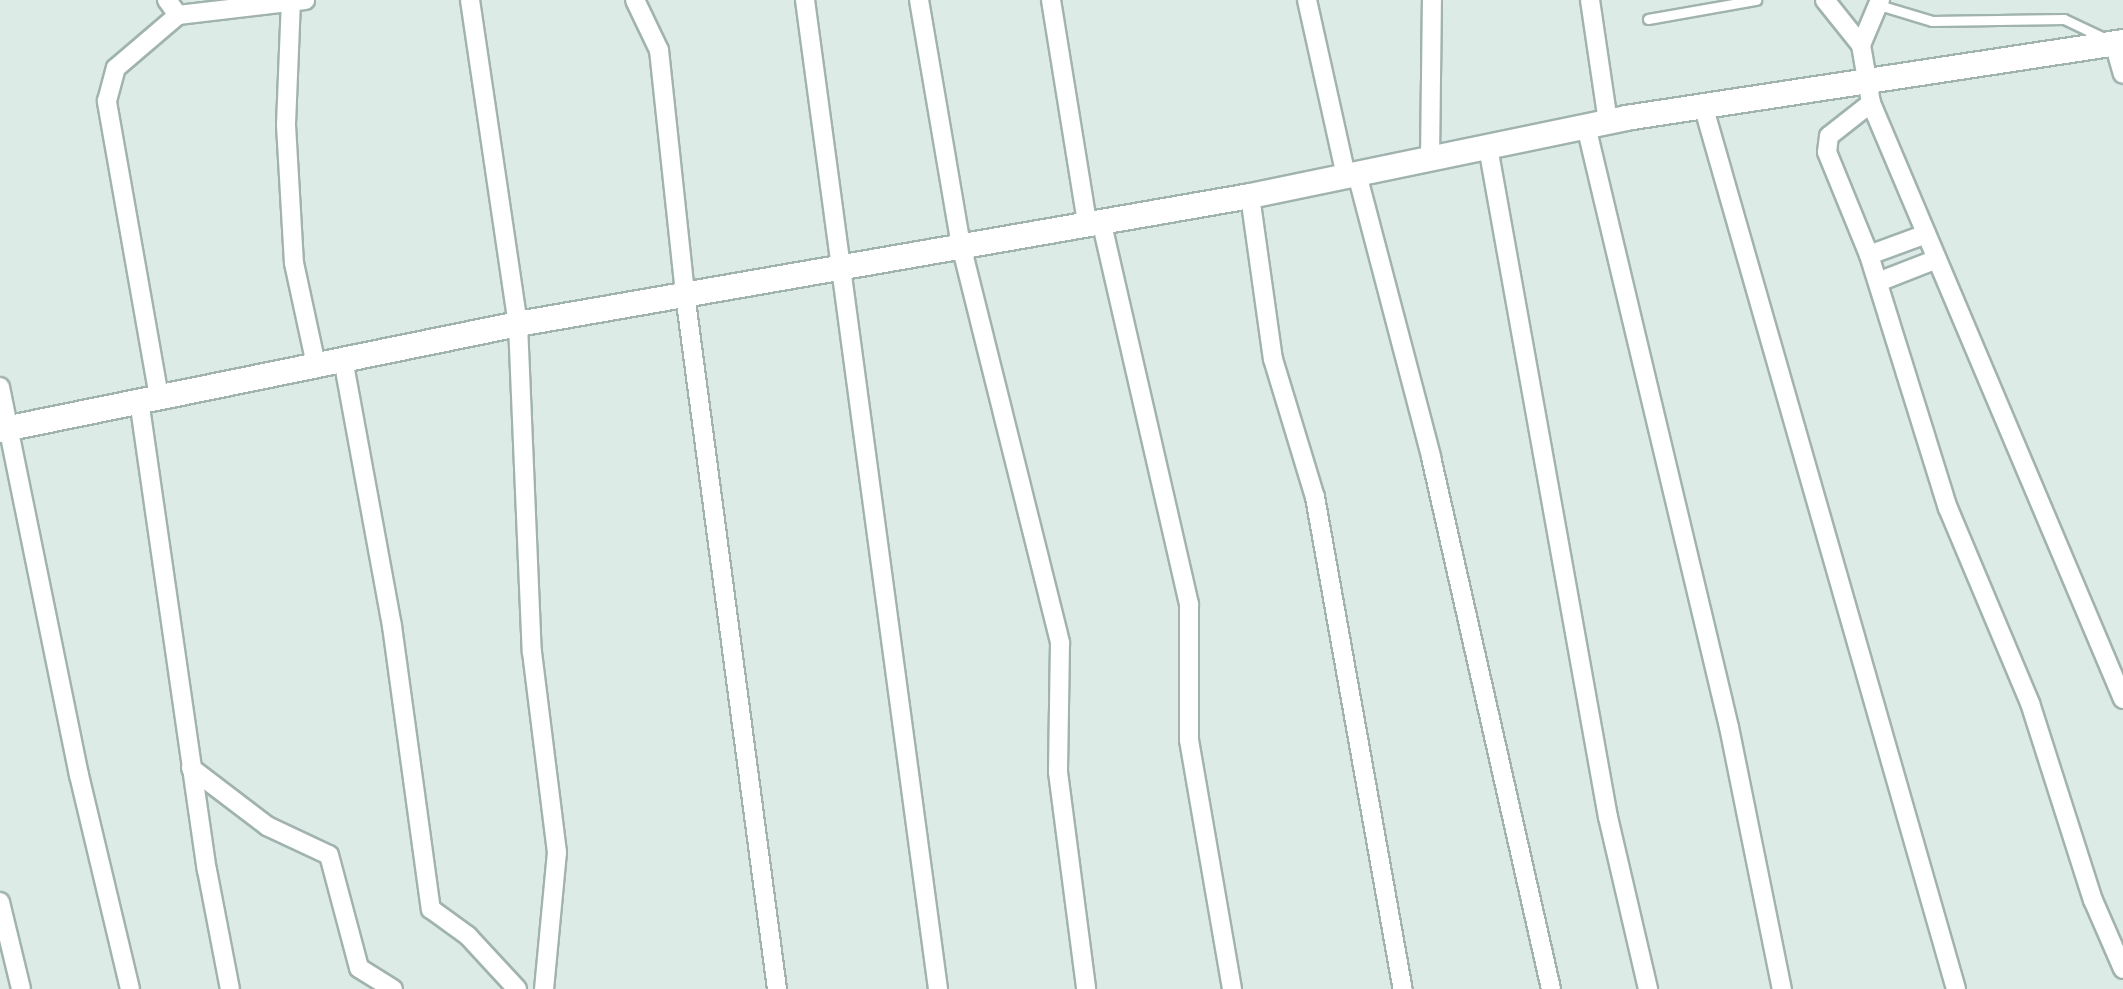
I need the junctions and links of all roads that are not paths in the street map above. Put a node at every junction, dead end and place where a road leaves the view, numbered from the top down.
1 (291, 0) edge
2 (305, 0) edge
3 (470, 0) edge
4 (635, 0) edge
5 (805, 0) edge
6 (919, 0) edge
7 (1051, 0) edge
8 (1307, 0) edge
9 (1432, 0) edge
10 (1590, 0) edge
11 (1756, 0) edge
12 (1825, 0) edge
13 (1879, 3) edge
14 (173, 7) edge
15 (1648, 19) dead end
16 (2118, 43) edge
17 (1861, 45) junction
18 (2123, 74) edge
19 (1865, 78) junction
20 (1871, 103) junction
21 (1703, 105) junction
22 (1597, 124) junction
23 (1488, 147) junction
24 (1430, 159) junction
25 (1352, 175) junction
26 (1250, 196) junction
27 (1094, 221) junction
28 (1926, 234) junction
29 (961, 245) junction
30 (1869, 255) junction
31 (1937, 259) junction
32 (840, 267) junction
33 (1878, 282) junction
34 (685, 294) junction
35 (518, 324) junction
36 (343, 359) junction
37 (316, 365) junction
38 (0, 387) edge
39 (149, 398) junction
40 (4, 429) edge
41 (2123, 699) edge
42 (191, 768) junction
43 (0, 902) edge
44 (2123, 969) edge
45 (21, 989) edge
46 (130, 989) edge
47 (230, 989) edge
48 (393, 989) edge
49 (517, 989) edge
50 (544, 989) edge
51 (777, 989) edge
52 (938, 989) edge
53 (1086, 989) edge
54 (1232, 989) edge
55 (1403, 989) edge
56 (1551, 989) edge
57 (1648, 989) edge
58 (1782, 989) edge
59 (1956, 989) edge

1 - 2 street
1 - 14 street
1 - 37 street
3 - 35 street
4 - 34 street
5 - 32 street
6 - 29 street
7 - 27 street
8 - 25 street
9 - 24 street
10 - 22 street
11 - 15 lane
12 - 17 street
13 - 16 lane
13 - 17 street
14 - 39 street
16 - 18 street
16 - 19 street
17 - 19 street
19 - 20 street
19 - 21 street
20 - 28 street
20 - 30 street
21 - 22 street
21 - 59 street
22 - 23 street
22 - 58 street
23 - 24 street
23 - 57 street
24 - 25 street
25 - 26 street
25 - 56 street
26 - 27 street
26 - 55 street
27 - 29 street
27 - 54 street
28 - 30 street
28 - 31 street
29 - 32 street
29 - 53 street
30 - 33 street
31 - 33 street
31 - 41 street
32 - 34 street
32 - 52 street
33 - 44 street
34 - 35 street
34 - 51 street
35 - 36 street
35 - 50 street
36 - 37 street
36 - 49 street
37 - 39 street
38 - 40 street
39 - 40 street
39 - 42 street
40 - 46 street
42 - 47 street
42 - 48 street
43 - 45 street

